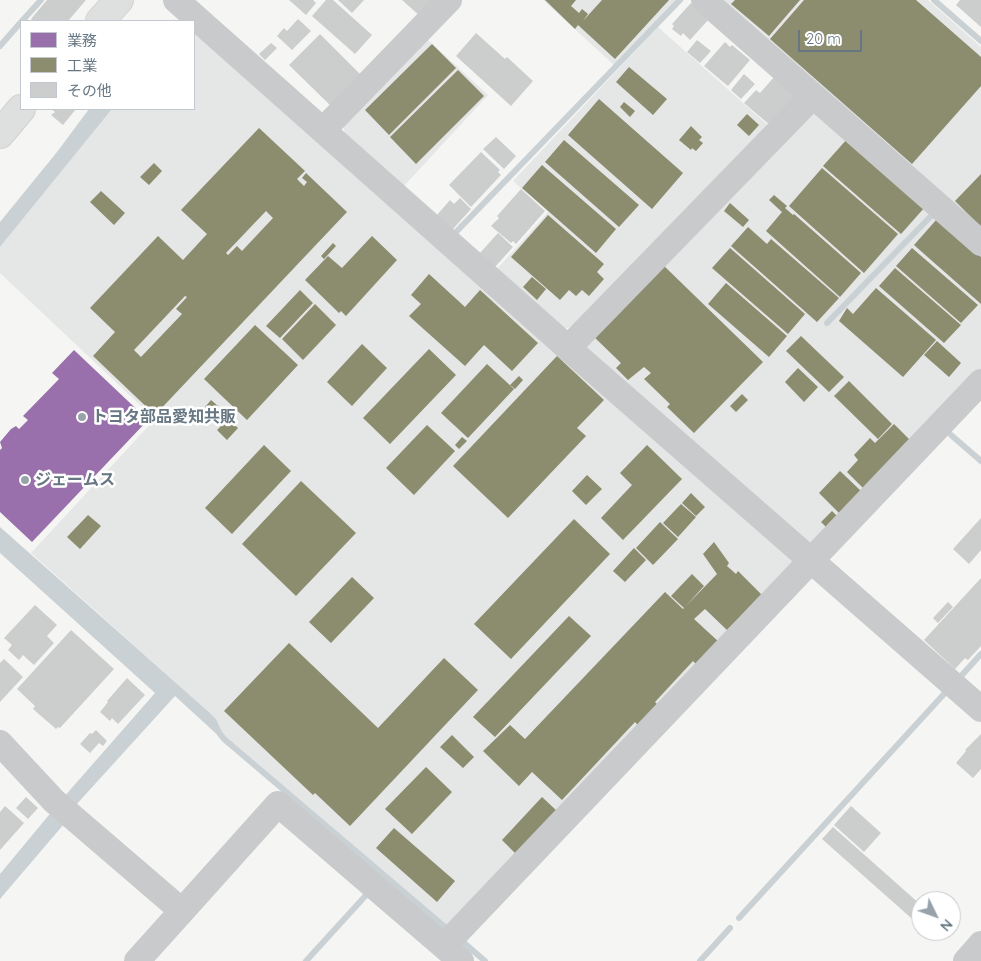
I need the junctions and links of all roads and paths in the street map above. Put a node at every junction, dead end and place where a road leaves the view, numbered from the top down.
1 (119, 0) edge
2 (449, 0) edge
3 (704, 0) edge
4 (186, 8) edge
5 (101, 20) edge
6 (813, 96) junction
7 (20, 110) edge
8 (323, 130) junction
9 (0, 134) edge
10 (981, 243) edge
11 (568, 348) junction
12 (981, 382) edge
13 (810, 560) junction
14 (981, 709) edge
15 (0, 743) edge
16 (182, 911) junction
17 (981, 944) edge
18 (453, 953) edge
19 (137, 961) edge
20 (966, 961) edge

1 - 5 main road
2 - 8 street
3 - 6 street
4 - 8 street
6 - 10 street
6 - 11 street
7 - 9 main road
8 - 11 street
11 - 13 street
12 - 13 street
13 - 14 street
13 - 18 street
15 - 16 street
16 - 18 street
16 - 19 street
17 - 20 street

